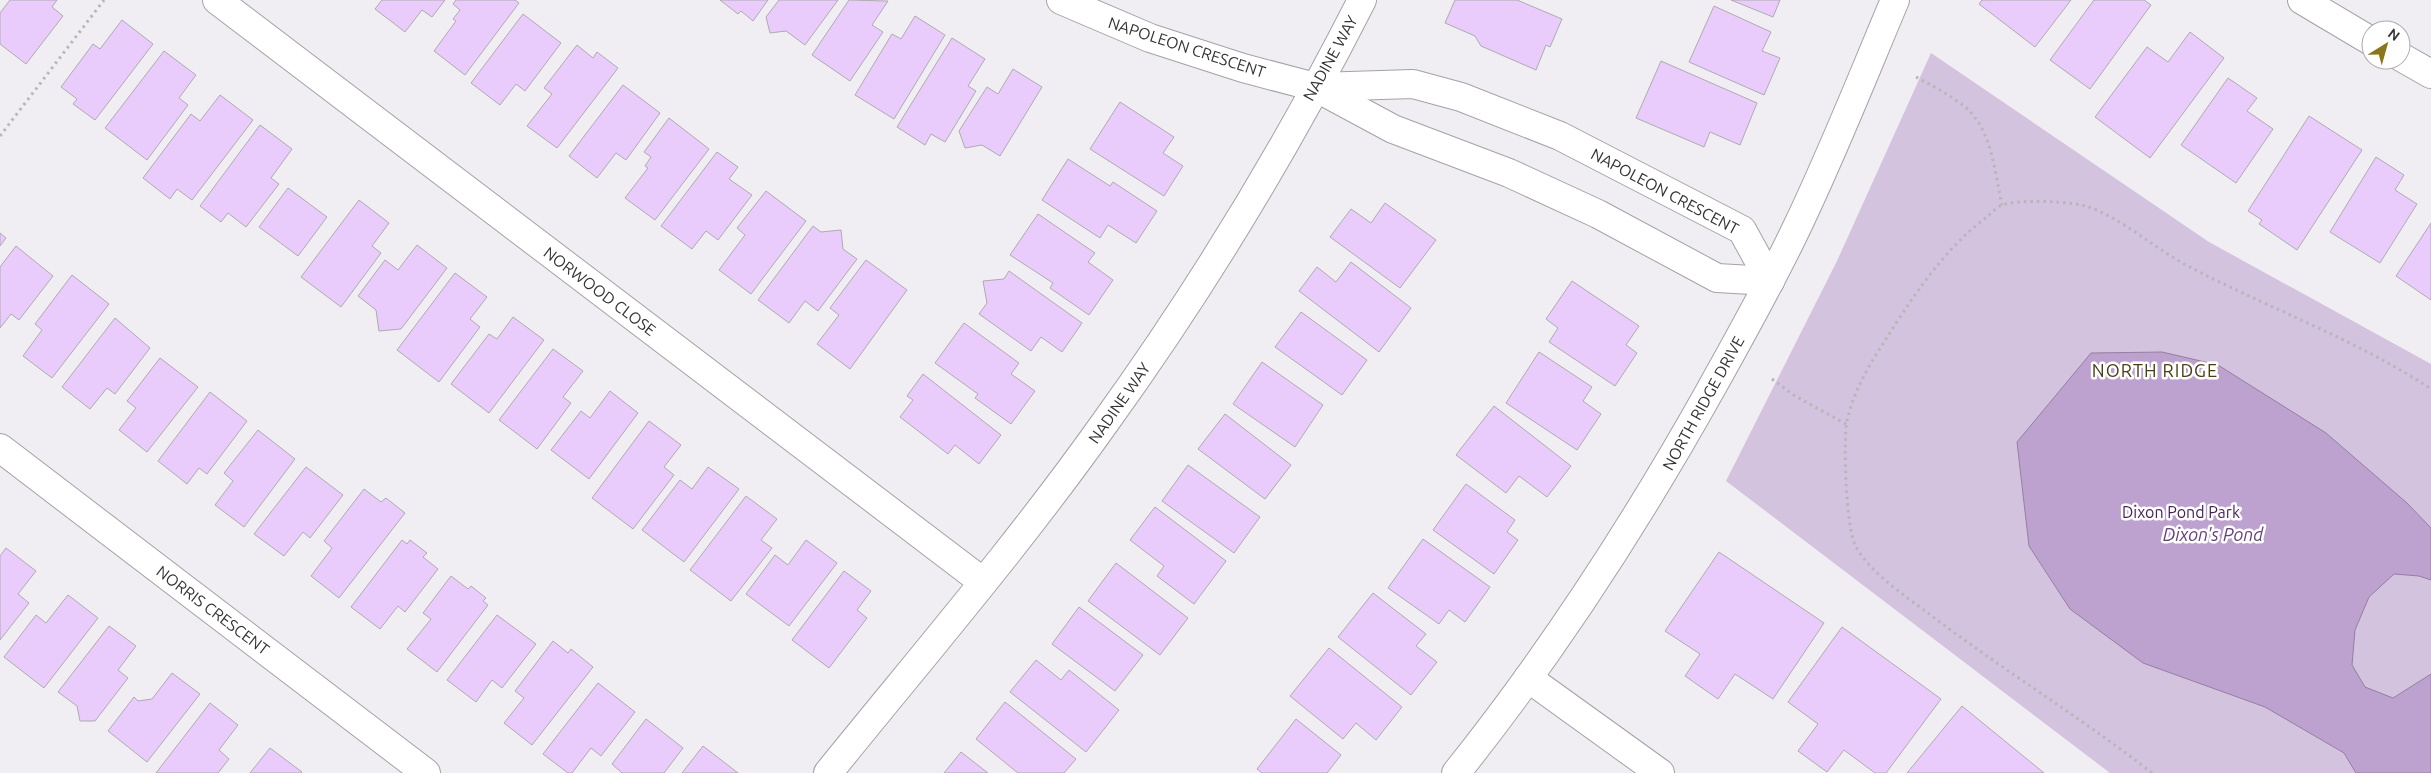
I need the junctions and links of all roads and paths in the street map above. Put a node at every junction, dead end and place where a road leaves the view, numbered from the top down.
1 (104, 0) edge
2 (217, 0) edge
3 (1060, 0) edge
4 (1362, 0) edge
5 (1895, 0) edge
6 (2302, 0) edge
7 (2361, 35) edge
8 (2411, 63) edge
9 (2431, 74) edge
10 (1916, 77) dead end
11 (1315, 87) junction
12 (0, 136) edge
13 (2002, 205) junction
14 (1770, 281) junction
15 (1772, 378) dead end
16 (2431, 389) edge
17 (1846, 424) junction
18 (0, 448) edge
19 (982, 582) junction
20 (1528, 678) junction
21 (426, 773) edge
22 (828, 773) edge
23 (1456, 773) edge
24 (1660, 773) edge
25 (2152, 773) edge

1 - 12 path
2 - 19 street, NORWOOD CLOSE
3 - 11 street, NAPOLEON CRESCENT
4 - 11 street, NADINE WAY
5 - 14 street, NORTH RIDGE DRIVE
6 - 7 street
8 - 9 street
10 - 13 path
11 - 14 street, NAPOLEON CRESCENT
11 - 14 street, NAPOLEON CRESCENT
11 - 19 street, NADINE WAY
13 - 16 path
13 - 17 path
14 - 20 street, NORTH RIDGE DRIVE
15 - 17 path
17 - 25 path
18 - 21 street, NORRIS CRESCENT
19 - 22 street, NADINE WAY
20 - 23 street, NORTH RIDGE DRIVE
20 - 24 street

